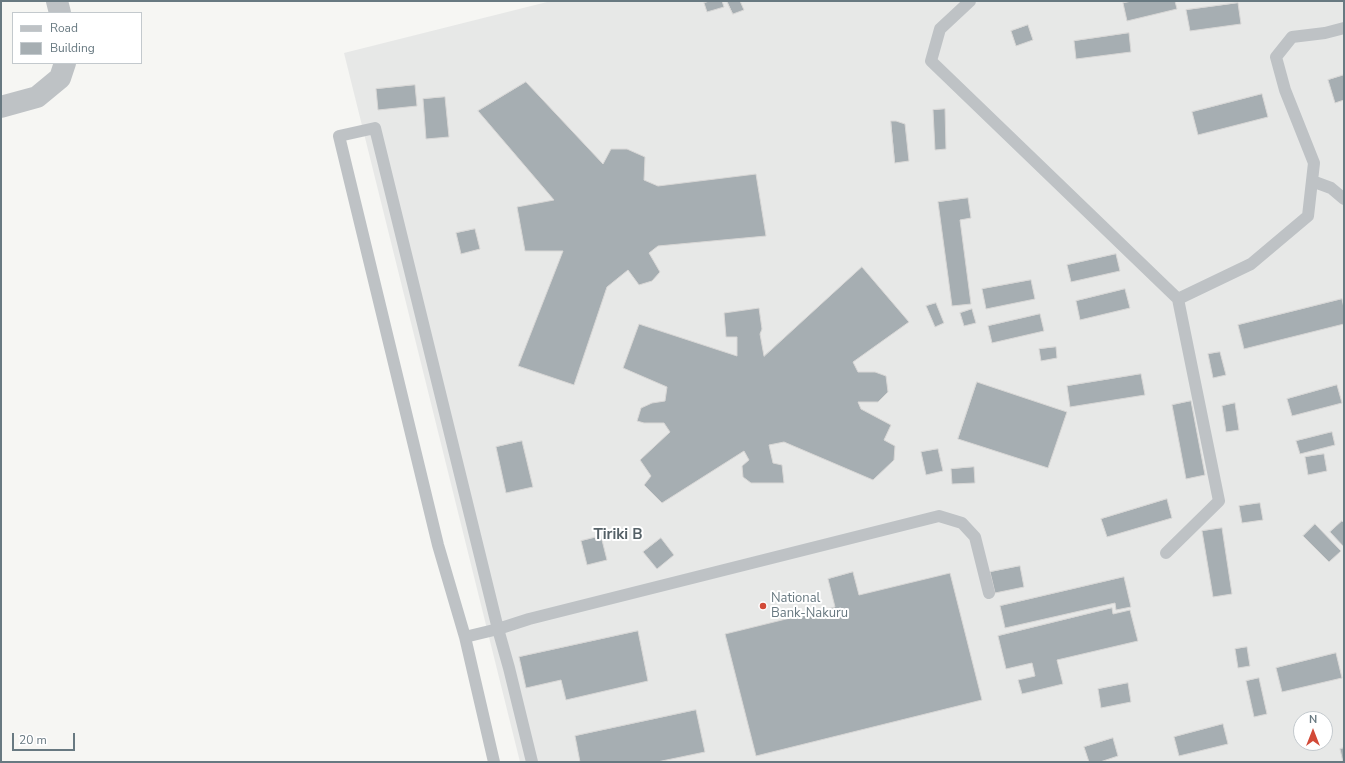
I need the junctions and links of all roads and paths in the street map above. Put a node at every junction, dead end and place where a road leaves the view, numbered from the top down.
1 (57, 1) edge
2 (970, 1) edge
3 (60, 12) edge
4 (1344, 28) edge
5 (65, 64) edge
6 (1, 107) edge
7 (1312, 181) junction
8 (1344, 199) edge
9 (1178, 299) junction
10 (1166, 553) dead end
11 (989, 592) dead end
12 (498, 629) junction
13 (465, 637) junction
14 (494, 762) edge
15 (532, 762) edge

1 - 3 street
2 - 9 lane
4 - 7 lane
5 - 6 street
7 - 8 lane
7 - 9 lane
9 - 10 lane
11 - 12 lane
12 - 13 lane
12 - 13 lane
12 - 15 lane
13 - 14 lane

